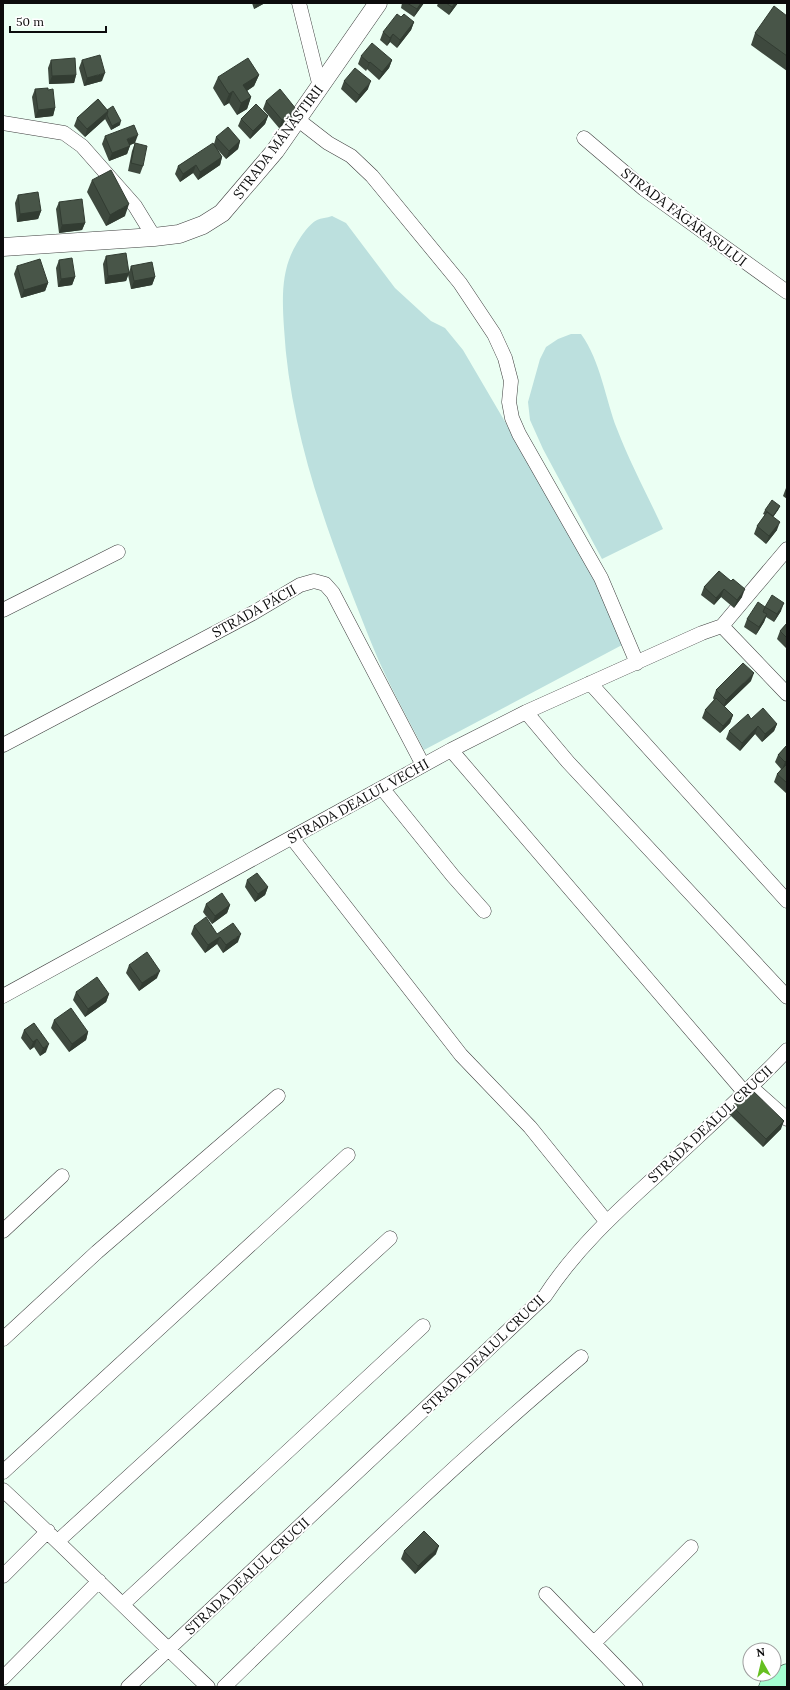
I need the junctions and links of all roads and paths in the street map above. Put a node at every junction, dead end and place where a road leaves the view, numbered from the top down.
1 (299, 3) edge
2 (378, 3) edge
3 (320, 87) junction
4 (297, 119) junction
5 (3, 123) edge
6 (584, 138) dead end
7 (154, 237) junction
8 (3, 247) edge
9 (787, 292) edge
10 (787, 549) edge
11 (118, 552) dead end
12 (3, 610) edge
13 (722, 626) junction
14 (637, 663) junction
15 (590, 683) junction
16 (787, 694) edge
17 (526, 712) junction
18 (3, 745) edge
19 (451, 750) junction
20 (424, 765) junction
21 (382, 788) junction
22 (292, 838) junction
23 (787, 901) edge
24 (484, 911) dead end
25 (3, 996) edge
26 (787, 997) edge
27 (786, 1054) edge
28 (748, 1090) junction
29 (278, 1096) dead end
30 (787, 1119) edge
31 (348, 1155) dead end
32 (62, 1176) dead end
33 (606, 1221) junction
34 (3, 1231) edge
35 (390, 1238) dead end
36 (422, 1326) dead end
37 (3, 1339) edge
38 (581, 1356) dead end
39 (3, 1472) edge
40 (3, 1490) edge
41 (53, 1536) junction
42 (692, 1547) dead end
43 (3, 1576) edge
44 (99, 1581) junction
45 (546, 1594) dead end
46 (123, 1604) junction
47 (594, 1643) junction
48 (168, 1650) junction
49 (787, 1674) edge
50 (3, 1678) edge
51 (128, 1687) edge
52 (208, 1687) edge
53 (224, 1687) edge
54 (636, 1687) edge
55 (769, 1687) edge

1 - 3 street
2 - 3 street, STRADA MĂNĂSTIRII
3 - 4 street, STRADA MĂNĂSTIRII
4 - 7 street, STRADA MĂNĂSTIRII
4 - 14 street
5 - 7 street
6 - 9 street, STRADA FĂGĂRAȘULUI
7 - 8 street, STRADA MĂNĂSTIRII
10 - 13 street
11 - 12 street
13 - 14 street, STRADA DEALUL VECHI
13 - 16 street
14 - 15 street, STRADA DEALUL VECHI
15 - 17 street, STRADA DEALUL VECHI
15 - 23 street
17 - 19 street, STRADA DEALUL VECHI
17 - 26 street
18 - 20 street, STRADA PĂCII
19 - 20 street, STRADA DEALUL VECHI
19 - 28 street
20 - 21 street, STRADA DEALUL VECHI
21 - 22 street, STRADA DEALUL VECHI
21 - 24 street
22 - 25 street, STRADA DEALUL VECHI
22 - 33 street
27 - 28 street, STRADA DEALUL CRUCII
28 - 30 street
28 - 33 street, STRADA DEALUL CRUCII
29 - 37 street
31 - 39 street
32 - 34 street
33 - 48 street, STRADA DEALUL CRUCII
35 - 41 street
36 - 46 street
38 - 53 street
40 - 41 street
41 - 43 street
41 - 44 street
42 - 47 street
44 - 46 street
44 - 50 street
45 - 47 street
46 - 48 street
47 - 54 street
48 - 51 street, STRADA DEALUL CRUCII
48 - 52 street
49 - 55 main road

